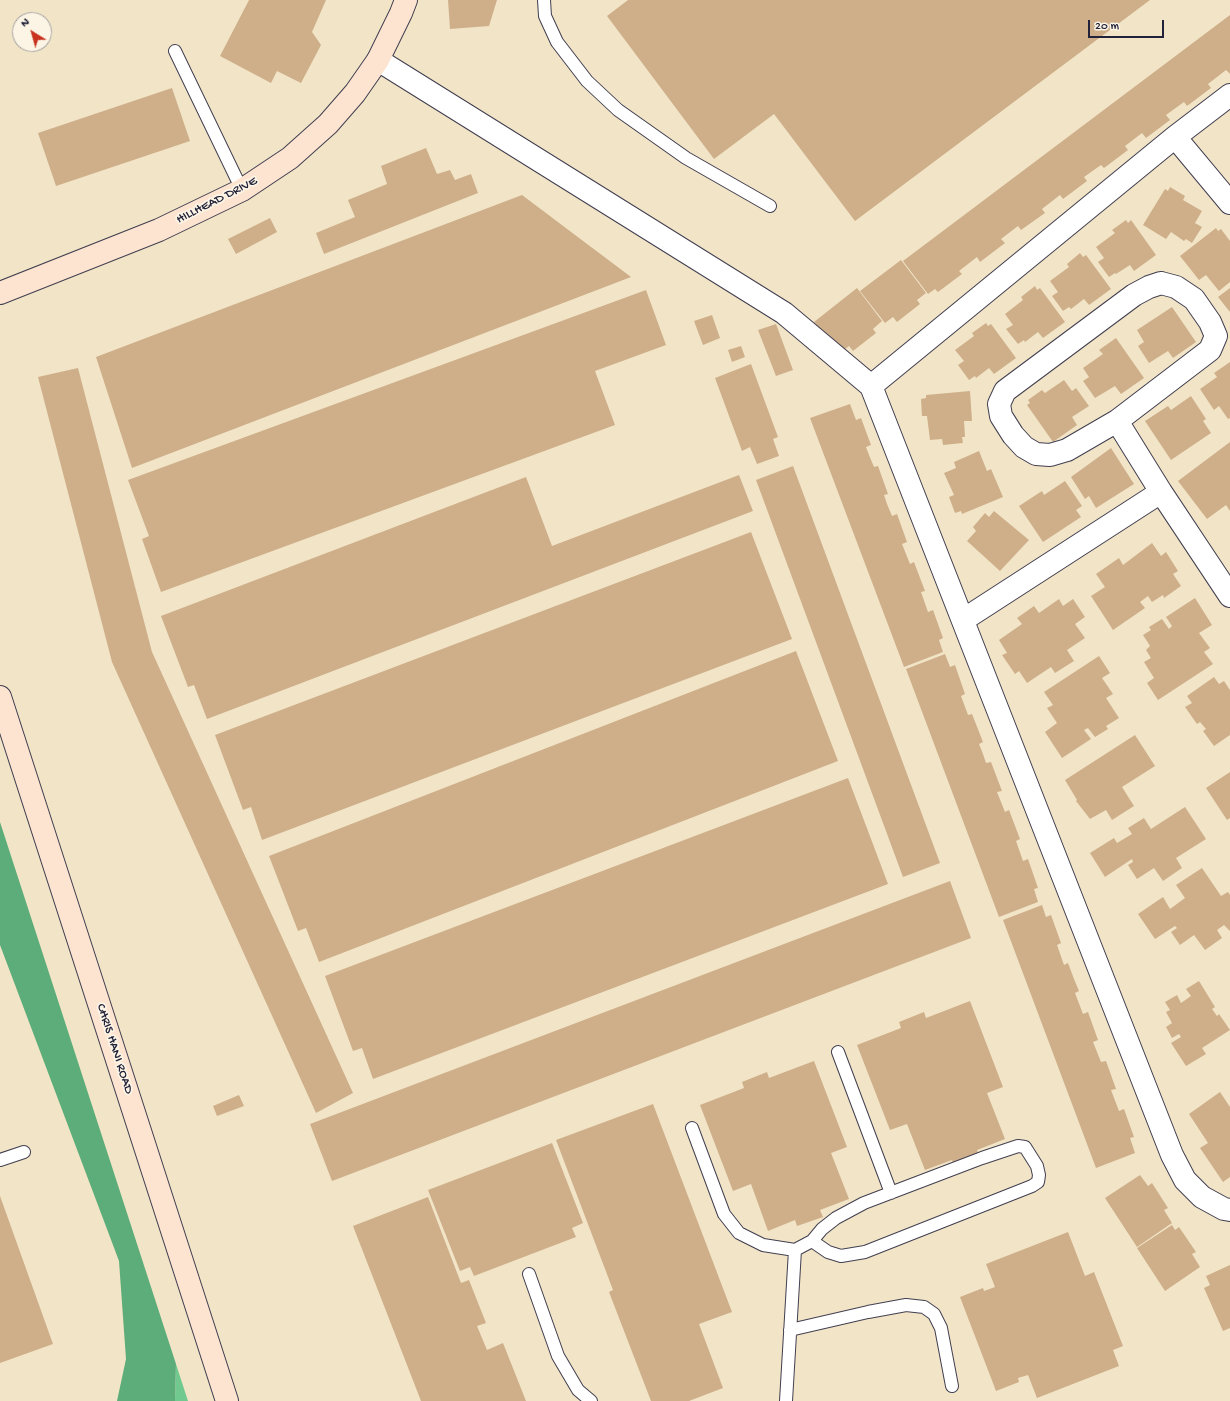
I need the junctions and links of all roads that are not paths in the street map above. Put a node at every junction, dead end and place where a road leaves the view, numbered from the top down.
1 (406, 0) edge
2 (544, 0) edge
3 (175, 51) dead end
4 (378, 60) junction
5 (1230, 96) edge
6 (1175, 137) junction
7 (242, 190) junction
8 (1230, 203) edge
9 (770, 206) dead end
10 (2, 291) edge
11 (871, 386) junction
12 (1117, 421) junction
13 (1161, 492) junction
14 (1230, 596) edge
15 (963, 620) junction
16 (0, 696) edge
17 (838, 1052) dead end
18 (692, 1128) dead end
19 (24, 1152) dead end
20 (0, 1160) edge
21 (891, 1193) junction
22 (1230, 1210) edge
23 (812, 1241) junction
24 (795, 1250) junction
25 (529, 1274) dead end
26 (790, 1330) junction
27 (952, 1386) dead end
28 (227, 1401) edge
29 (591, 1401) edge
30 (786, 1401) edge

1 - 4 main road, HILLHEAD DRIVE
2 - 9 lane
3 - 7 lane
4 - 7 main road, HILLHEAD DRIVE
4 - 11 street
5 - 6 street
6 - 8 street
6 - 11 street
7 - 10 main road, HILLHEAD DRIVE
11 - 15 street
12 - 12 street
12 - 13 street
13 - 14 street
13 - 15 street
15 - 22 street
16 - 28 main road, CHRIS HANI ROAD
17 - 21 lane
18 - 24 lane
19 - 20 lane
21 - 23 lane
21 - 23 lane
23 - 24 lane
24 - 26 lane
25 - 29 lane
26 - 27 lane
26 - 30 lane

